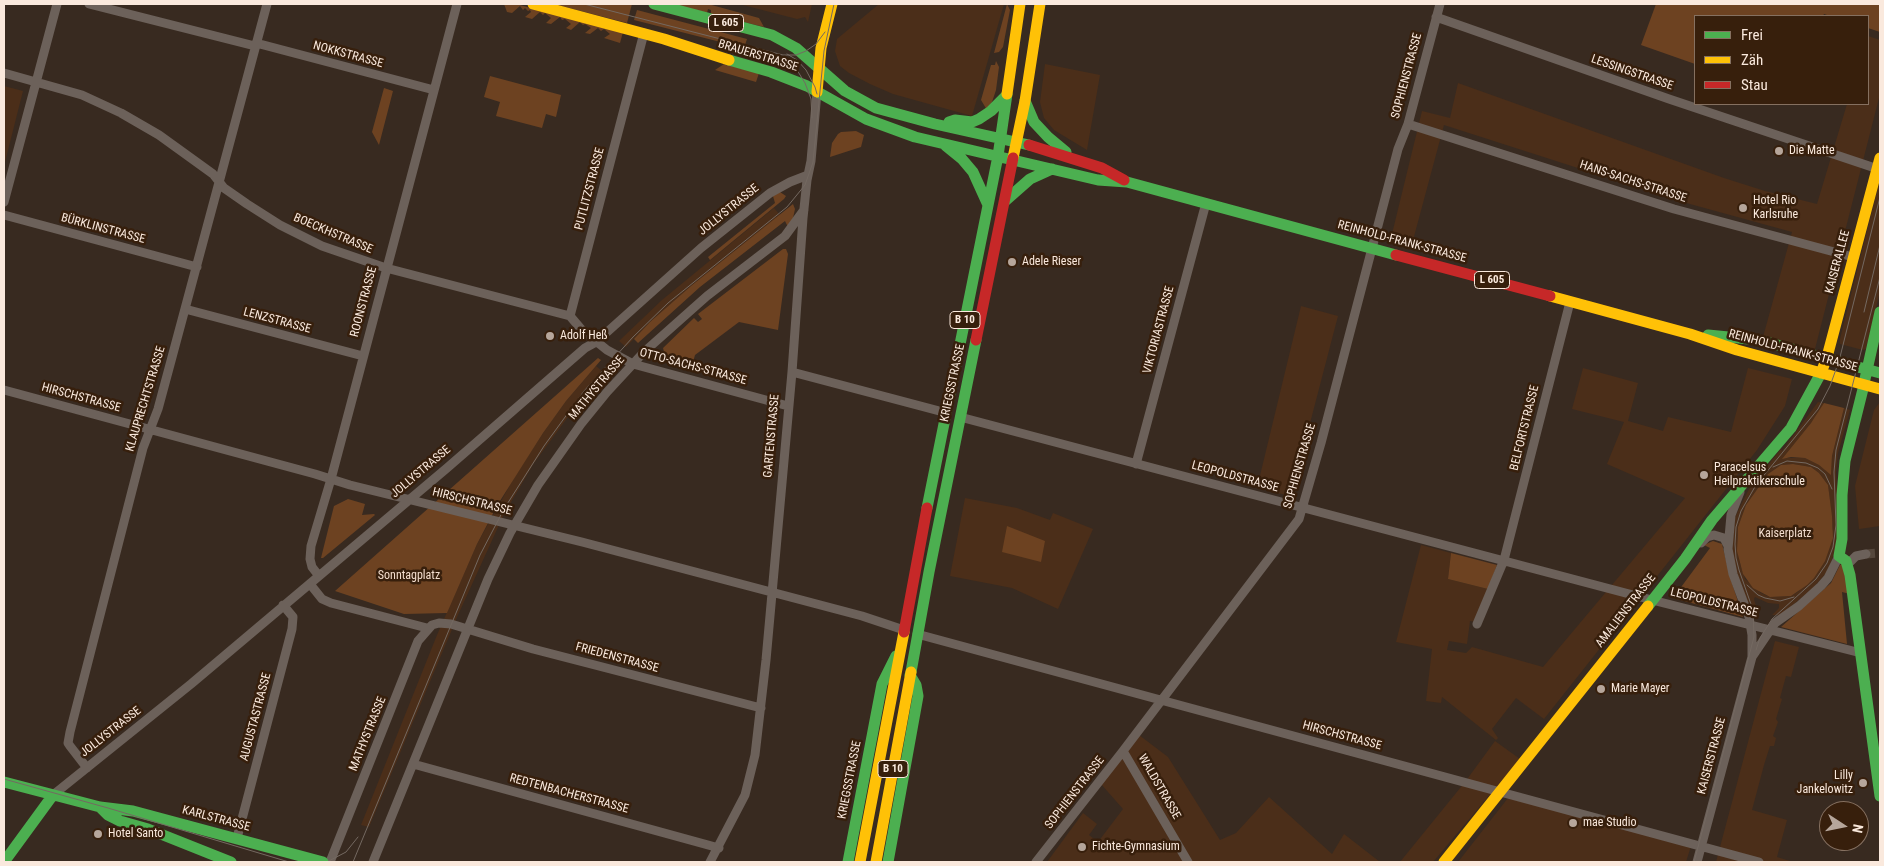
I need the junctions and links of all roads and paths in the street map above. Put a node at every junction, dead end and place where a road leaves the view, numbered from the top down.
1 (57, 4) edge
2 (89, 4) edge
3 (267, 4) edge
4 (457, 4) edge
5 (533, 4) edge
6 (654, 4) edge
7 (832, 4) edge
8 (1020, 4) edge
9 (1040, 4) edge
10 (1436, 4) edge
11 (1436, 17) junction
12 (644, 33) junction
13 (256, 45) junction
14 (820, 70) junction
15 (4, 73) edge
16 (36, 82) junction
17 (434, 90) junction
18 (817, 92) junction
19 (1007, 95) junction
20 (1026, 101) junction
21 (935, 124) junction
22 (1408, 124) junction
23 (1001, 140) junction
24 (943, 143) junction
25 (1017, 143) junction
26 (998, 156) junction
27 (1013, 160) junction
28 (1078, 160) junction
29 (1879, 164) edge
30 (1052, 169) junction
31 (808, 175) junction
32 (220, 180) junction
33 (1127, 182) junction
34 (4, 202) edge
35 (1005, 202) junction
36 (1206, 203) junction
37 (988, 205) junction
38 (804, 210) junction
39 (4, 215) edge
40 (1371, 248) junction
41 (1854, 257) junction
42 (197, 267) junction
43 (386, 268) junction
44 (1570, 302) junction
45 (185, 309) junction
46 (1880, 312) edge
47 (570, 316) junction
48 (1877, 326) junction
49 (1699, 337) junction
50 (596, 342) junction
51 (1880, 347) edge
52 (362, 356) junction
53 (1827, 357) junction
54 (633, 364) junction
55 (1867, 369) junction
56 (792, 372) junction
57 (1821, 373) junction
58 (1880, 373) edge
59 (1864, 385) junction
60 (1880, 389) edge
61 (4, 390) edge
62 (788, 406) junction
63 (946, 413) junction
64 (960, 417) junction
65 (150, 430) junction
66 (1136, 464) junction
67 (331, 479) junction
68 (1743, 485) junction
69 (1302, 508) junction
70 (1727, 544) junction
71 (1866, 554) tunnel mouth
72 (1839, 556) junction
73 (1685, 559) junction
74 (1504, 560) junction
75 (1848, 565) junction
76 (319, 576) junction
77 (310, 584) junction
78 (772, 593) junction
79 (1652, 600) junction
80 (283, 605) junction
81 (1477, 624) dead end
82 (1750, 624) junction
83 (428, 628) junction
84 (468, 629) junction
85 (904, 630) junction
86 (1770, 630) junction
87 (917, 634) junction
88 (900, 648) junction
89 (1861, 653) junction
90 (1752, 657) junction
91 (910, 675) junction
92 (1161, 700) junction
93 (761, 708) junction
94 (1123, 751) junction
95 (413, 764) junction
96 (87, 768) junction
97 (4, 782) edge
98 (1499, 791) junction
99 (53, 795) junction
100 (1880, 796) edge
101 (100, 807) junction
102 (237, 838) junction
103 (1701, 846) junction
104 (719, 848) junction
105 (4, 862) edge
106 (231, 862) edge
107 (324, 862) edge
108 (330, 862) edge
109 (373, 862) edge
110 (710, 862) edge
111 (848, 862) edge
112 (860, 862) edge
113 (876, 862) edge
114 (888, 862) edge
115 (1036, 862) edge
116 (1188, 862) edge
117 (1444, 862) edge
118 (1697, 862) edge
119 (1759, 862) edge

1 - 16 street
2 - 13 street, NOKKSTRASSE
3 - 13 street, KLAUPRECHTSTRASSE
4 - 17 street, ROONSTRASSE
5 - 12 main road, BRAUERSTRASSE / L 605
6 - 14 main road, BRAUERSTRASSE / L 605
7 - 14 main road, GARTENSTRASSE
8 - 19 main road, KRIEGSSTRASSE / B 10
9 - 20 main road, KRIEGSSTRASSE / B 10
10 - 11 street, SOPHIENSTRASSE
11 - 22 street, SOPHIENSTRASSE
11 - 29 street, LESSINGSTRASSE
12 - 18 main road, BRAUERSTRASSE / L 605
12 - 47 street, PUTLITZSTRASSE
13 - 17 street, NOKKSTRASSE
13 - 32 street, KLAUPRECHTSTRASSE
14 - 18 main road, GARTENSTRASSE
14 - 21 main road, BRAUERSTRASSE / L 605
15 - 16 street, BOECKHSTRASSE
16 - 32 street, BOECKHSTRASSE
16 - 34 street
17 - 43 street, ROONSTRASSE
18 - 24 main road, BRAUERSTRASSE / L 605
18 - 31 street, GARTENSTRASSE
19 - 21 main road
19 - 23 main road, KRIEGSSTRASSE / B 10
20 - 25 main road, KRIEGSSTRASSE / B 10
20 - 28 main road
21 - 23 main road, BRAUERSTRASSE / L 605
22 - 40 street, SOPHIENSTRASSE
22 - 41 street, HANS-SACHS-STRASSE
23 - 25 main road, REINHOLD-FRANK-STRASSE / L 605
23 - 26 main road, KRIEGSSTRASSE / B 10
24 - 26 main road, BRAUERSTRASSE / L 605
24 - 37 main road
25 - 27 main road, KRIEGSSTRASSE / B 10
25 - 28 main road, REINHOLD-FRANK-STRASSE / L 605
26 - 27 main road, REINHOLD-FRANK-STRASSE / L 605
26 - 37 main road, KRIEGSSTRASSE / B 10
27 - 30 main road, REINHOLD-FRANK-STRASSE / L 605
27 - 35 main road, KRIEGSSTRASSE / B 10
28 - 33 main road, REINHOLD-FRANK-STRASSE / L 605
29 - 41 main road, KAISERALLEE
30 - 33 main road, REINHOLD-FRANK-STRASSE / L 605
30 - 35 main road
31 - 38 street, GARTENSTRASSE
31 - 50 street, JOLLYSTRASSE
32 - 42 street, KLAUPRECHTSTRASSE
32 - 43 street, BOECKHSTRASSE
33 - 36 main road, REINHOLD-FRANK-STRASSE / L 605
35 - 64 main road, KRIEGSSTRASSE / B 10
36 - 40 main road, REINHOLD-FRANK-STRASSE / L 605
36 - 66 street, VIKTORIASTRASSE
37 - 63 main road, KRIEGSSTRASSE / B 10
38 - 54 street, MATHYSTRASSE
38 - 56 street, GARTENSTRASSE
39 - 42 street, BÜRKLINSTRASSE
40 - 44 main road, REINHOLD-FRANK-STRASSE / L 605
40 - 69 street, SOPHIENSTRASSE
41 - 53 main road, KAISERALLEE
42 - 45 street, KLAUPRECHTSTRASSE
43 - 47 street, BOECKHSTRASSE
43 - 52 street, ROONSTRASSE
44 - 49 main road, REINHOLD-FRANK-STRASSE / L 605
44 - 74 street, BELFORTSTRASSE
45 - 52 street, LENZSTRASSE
45 - 65 street, KLAUPRECHTSTRASSE
46 - 48 main road
47 - 50 street
48 - 51 main road
48 - 55 main road
49 - 53 main road, REINHOLD-FRANK-STRASSE / L 605
49 - 57 main road, REINHOLD-FRANK-STRASSE / L 605
50 - 54 street, OTTO-SACHS-STRASSE
50 - 76 street, JOLLYSTRASSE
52 - 67 street, ROONSTRASSE
53 - 55 main road, REINHOLD-FRANK-STRASSE / L 605
53 - 57 main road, KAISERALLEE
54 - 62 street, OTTO-SACHS-STRASSE
54 - 84 street, MATHYSTRASSE
55 - 58 main road, REINHOLD-FRANK-STRASSE / L 605
55 - 59 main road
56 - 62 street, GARTENSTRASSE
56 - 63 street
57 - 59 main road, REINHOLD-FRANK-STRASSE / L 605
57 - 68 main road, AMALIENSTRASSE
59 - 60 main road, REINHOLD-FRANK-STRASSE / L 605
59 - 72 main road
61 - 65 street, HIRSCHSTRASSE
62 - 78 street, GARTENSTRASSE
63 - 85 main road, KRIEGSSTRASSE / B 10
64 - 66 street, LEOPOLDSTRASSE
64 - 87 main road, KRIEGSSTRASSE / B 10
65 - 67 street, HIRSCHSTRASSE
65 - 96 street, KLAUPRECHTSTRASSE
66 - 69 street, LEOPOLDSTRASSE
67 - 76 street, ROONSTRASSE
67 - 78 street, HIRSCHSTRASSE
68 - 70 street
68 - 73 main road, AMALIENSTRASSE
69 - 74 street, LEOPOLDSTRASSE
69 - 92 street, SOPHIENSTRASSE
70 - 73 street
70 - 82 street
71 - 75 street
72 - 75 main road
72 - 86 street
73 - 79 main road, AMALIENSTRASSE
74 - 79 street, LEOPOLDSTRASSE
74 - 81 street
75 - 89 main road
76 - 77 street, JOLLYSTRASSE
77 - 80 street, JOLLYSTRASSE
77 - 83 street
78 - 85 street, HIRSCHSTRASSE
78 - 93 street, GARTENSTRASSE
79 - 82 street, LEOPOLDSTRASSE
79 - 98 main road, AMALIENSTRASSE
80 - 96 street, JOLLYSTRASSE
80 - 102 street, AUGUSTASTRASSE
82 - 86 street, LEOPOLDSTRASSE
82 - 90 street
83 - 84 street
83 - 108 street, MATHYSTRASSE
84 - 93 street, FRIEDENSTRASSE
84 - 95 street, MATHYSTRASSE
85 - 88 main road, B 10
86 - 89 street, LEOPOLDSTRASSE
86 - 90 street
87 - 91 main road, KRIEGSSTRASSE / B 10
87 - 92 street, HIRSCHSTRASSE
88 - 111 main road, KRIEGSSTRASSE
88 - 112 main road, B 10
89 - 100 main road
90 - 103 street, KAISERSTRASSE
91 - 113 main road, B 10
91 - 114 main road
92 - 94 street, SOPHIENSTRASSE
92 - 98 street, HIRSCHSTRASSE
93 - 104 street, GARTENSTRASSE
94 - 115 street, SOPHIENSTRASSE
94 - 116 street, WALDSTRASSE
95 - 104 street, REDTENBACHERSTRASSE
95 - 109 street, MATHYSTRASSE
96 - 99 street, JOLLYSTRASSE
97 - 99 main road, KARLSTRASSE
98 - 103 street, HIRSCHSTRASSE
98 - 117 main road, AMALIENSTRASSE
99 - 101 main road, KARLSTRASSE
99 - 105 main road
101 - 102 main road, KARLSTRASSE
101 - 106 main road, KARLSTRASSE
102 - 107 main road, KARLSTRASSE
103 - 118 street, KAISERSTRASSE
103 - 119 street, HIRSCHSTRASSE
104 - 110 street, GARTENSTRASSE

